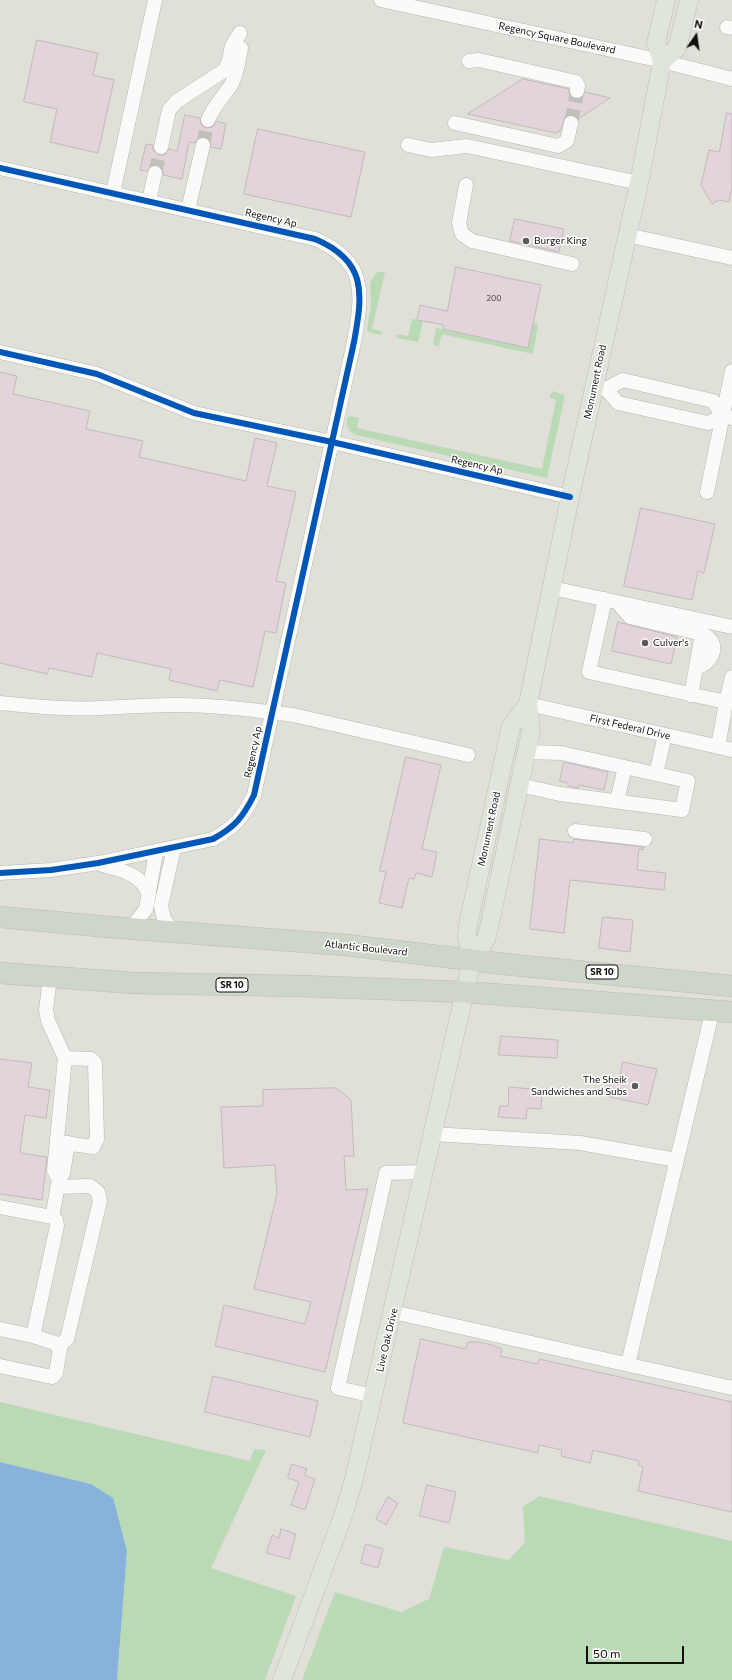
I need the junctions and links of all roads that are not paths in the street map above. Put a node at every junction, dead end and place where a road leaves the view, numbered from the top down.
1 (155, 0) edge
2 (381, 0) edge
3 (666, 0) edge
4 (689, 0) edge
5 (469, 60) dead end
6 (662, 61) junction
7 (732, 79) edge
8 (577, 90) dead end
9 (208, 120) tunnel mouth
10 (455, 123) dead end
11 (571, 123) tunnel mouth
12 (203, 145) tunnel mouth
13 (408, 145) dead end
14 (161, 147) tunnel mouth
15 (0, 168) edge
16 (155, 173) tunnel mouth
17 (639, 183) junction
18 (466, 185) dead end
19 (113, 193) junction
20 (149, 201) junction
21 (188, 210) junction
22 (627, 235) junction
23 (732, 258) edge
24 (572, 264) dead end
25 (0, 352) edge
26 (732, 371) edge
27 (600, 388) junction
28 (727, 417) edge
29 (332, 442) junction
30 (707, 492) dead end
31 (570, 497) junction
32 (552, 588) junction
33 (611, 600) junction
34 (732, 627) edge
35 (703, 628) junction
36 (732, 677) edge
37 (691, 695) junction
38 (726, 702) junction
39 (0, 703) edge
40 (528, 704) junction
41 (271, 712) junction
42 (665, 735) junction
43 (718, 747) junction
44 (732, 750) edge
45 (527, 752) junction
46 (468, 755) dead end
47 (625, 767) junction
48 (656, 774) junction
49 (520, 785) junction
50 (617, 802) junction
51 (574, 831) dead end
52 (645, 839) dead end
53 (174, 848) junction
54 (156, 852) junction
55 (98, 863) junction
56 (0, 873) edge
57 (149, 894) junction
58 (0, 917) edge
59 (130, 929) junction
60 (174, 932) junction
61 (472, 960) junction
62 (0, 973) edge
63 (50, 978) junction
64 (732, 986) edge
65 (465, 992) junction
66 (722, 1011) edge
67 (65, 1058) junction
68 (433, 1134) junction
69 (62, 1142) junction
70 (677, 1160) junction
71 (424, 1172) junction
72 (58, 1183) junction
73 (0, 1207) edge
74 (52, 1217) junction
75 (393, 1312) junction
76 (0, 1329) edge
77 (33, 1336) junction
78 (58, 1347) junction
79 (628, 1364) junction
80 (0, 1366) edge
81 (732, 1388) edge
82 (374, 1396) junction
83 (282, 1680) edge

1 - 19 street
2 - 6 street, Regency Square Boulevard
3 - 6 main road, Monument Road
4 - 6 main road
5 - 8 street
6 - 7 street, Regency Square Boulevard
6 - 17 main road, Monument Road
9 - 14 street
10 - 11 street
12 - 21 street
13 - 17 street
15 - 19 street, Regency Ap
16 - 20 street
17 - 22 main road, Monument Road
18 - 24 street
19 - 20 street, Regency Ap
20 - 21 street, Regency Ap
21 - 29 street, Regency Ap
22 - 23 street
22 - 27 main road, Monument Road
25 - 29 street, Regency Ap
26 - 28 street
27 - 28 street
27 - 28 street
27 - 31 main road, Monument Road
28 - 30 street
29 - 31 street, Regency Ap
29 - 41 street, Regency Ap
31 - 32 main road, Monument Road
32 - 33 street
32 - 40 main road, Monument Road
33 - 35 street
33 - 37 street
34 - 35 street
35 - 37 street
36 - 38 street
37 - 38 street
38 - 43 street
39 - 41 street, Regency Ap
40 - 42 street, First Federal Drive
40 - 45 main road, Monument Road
40 - 61 main road, Monument Road
41 - 46 street, Regency Ap
41 - 53 street, Regency Ap
42 - 43 street, First Federal Drive
42 - 48 street
43 - 44 street, First Federal Drive
45 - 47 street
45 - 49 main road, Monument Road
47 - 48 street
47 - 50 street
48 - 50 street
49 - 50 street
49 - 61 main road, Monument Road
51 - 52 street
53 - 54 street, Regency Ap
53 - 60 street
54 - 55 street, Regency Ap
54 - 57 street
55 - 56 street, Regency Ap
55 - 57 street
57 - 59 street
58 - 59 highway, Atlantic Boulevard / SR 10
59 - 60 highway, Atlantic Boulevard / SR 10
60 - 61 highway, Atlantic Boulevard / SR 10
61 - 64 highway, Atlantic Boulevard / SR 10
61 - 65 main road, Monument Road
62 - 63 highway, SR 10
63 - 65 highway, SR 10
63 - 67 street
65 - 66 highway, SR 10
65 - 68 main road, Live Oak Drive
66 - 70 street
67 - 69 street
67 - 69 street
68 - 70 street
68 - 71 main road, Live Oak Drive
69 - 72 street
70 - 79 street
71 - 75 main road, Live Oak Drive
71 - 82 street
72 - 74 street
72 - 78 street
73 - 74 street
74 - 77 street
75 - 79 street
75 - 82 main road, Live Oak Drive
76 - 77 street
77 - 78 street
78 - 80 street
79 - 81 street
82 - 83 main road, Live Oak Drive

